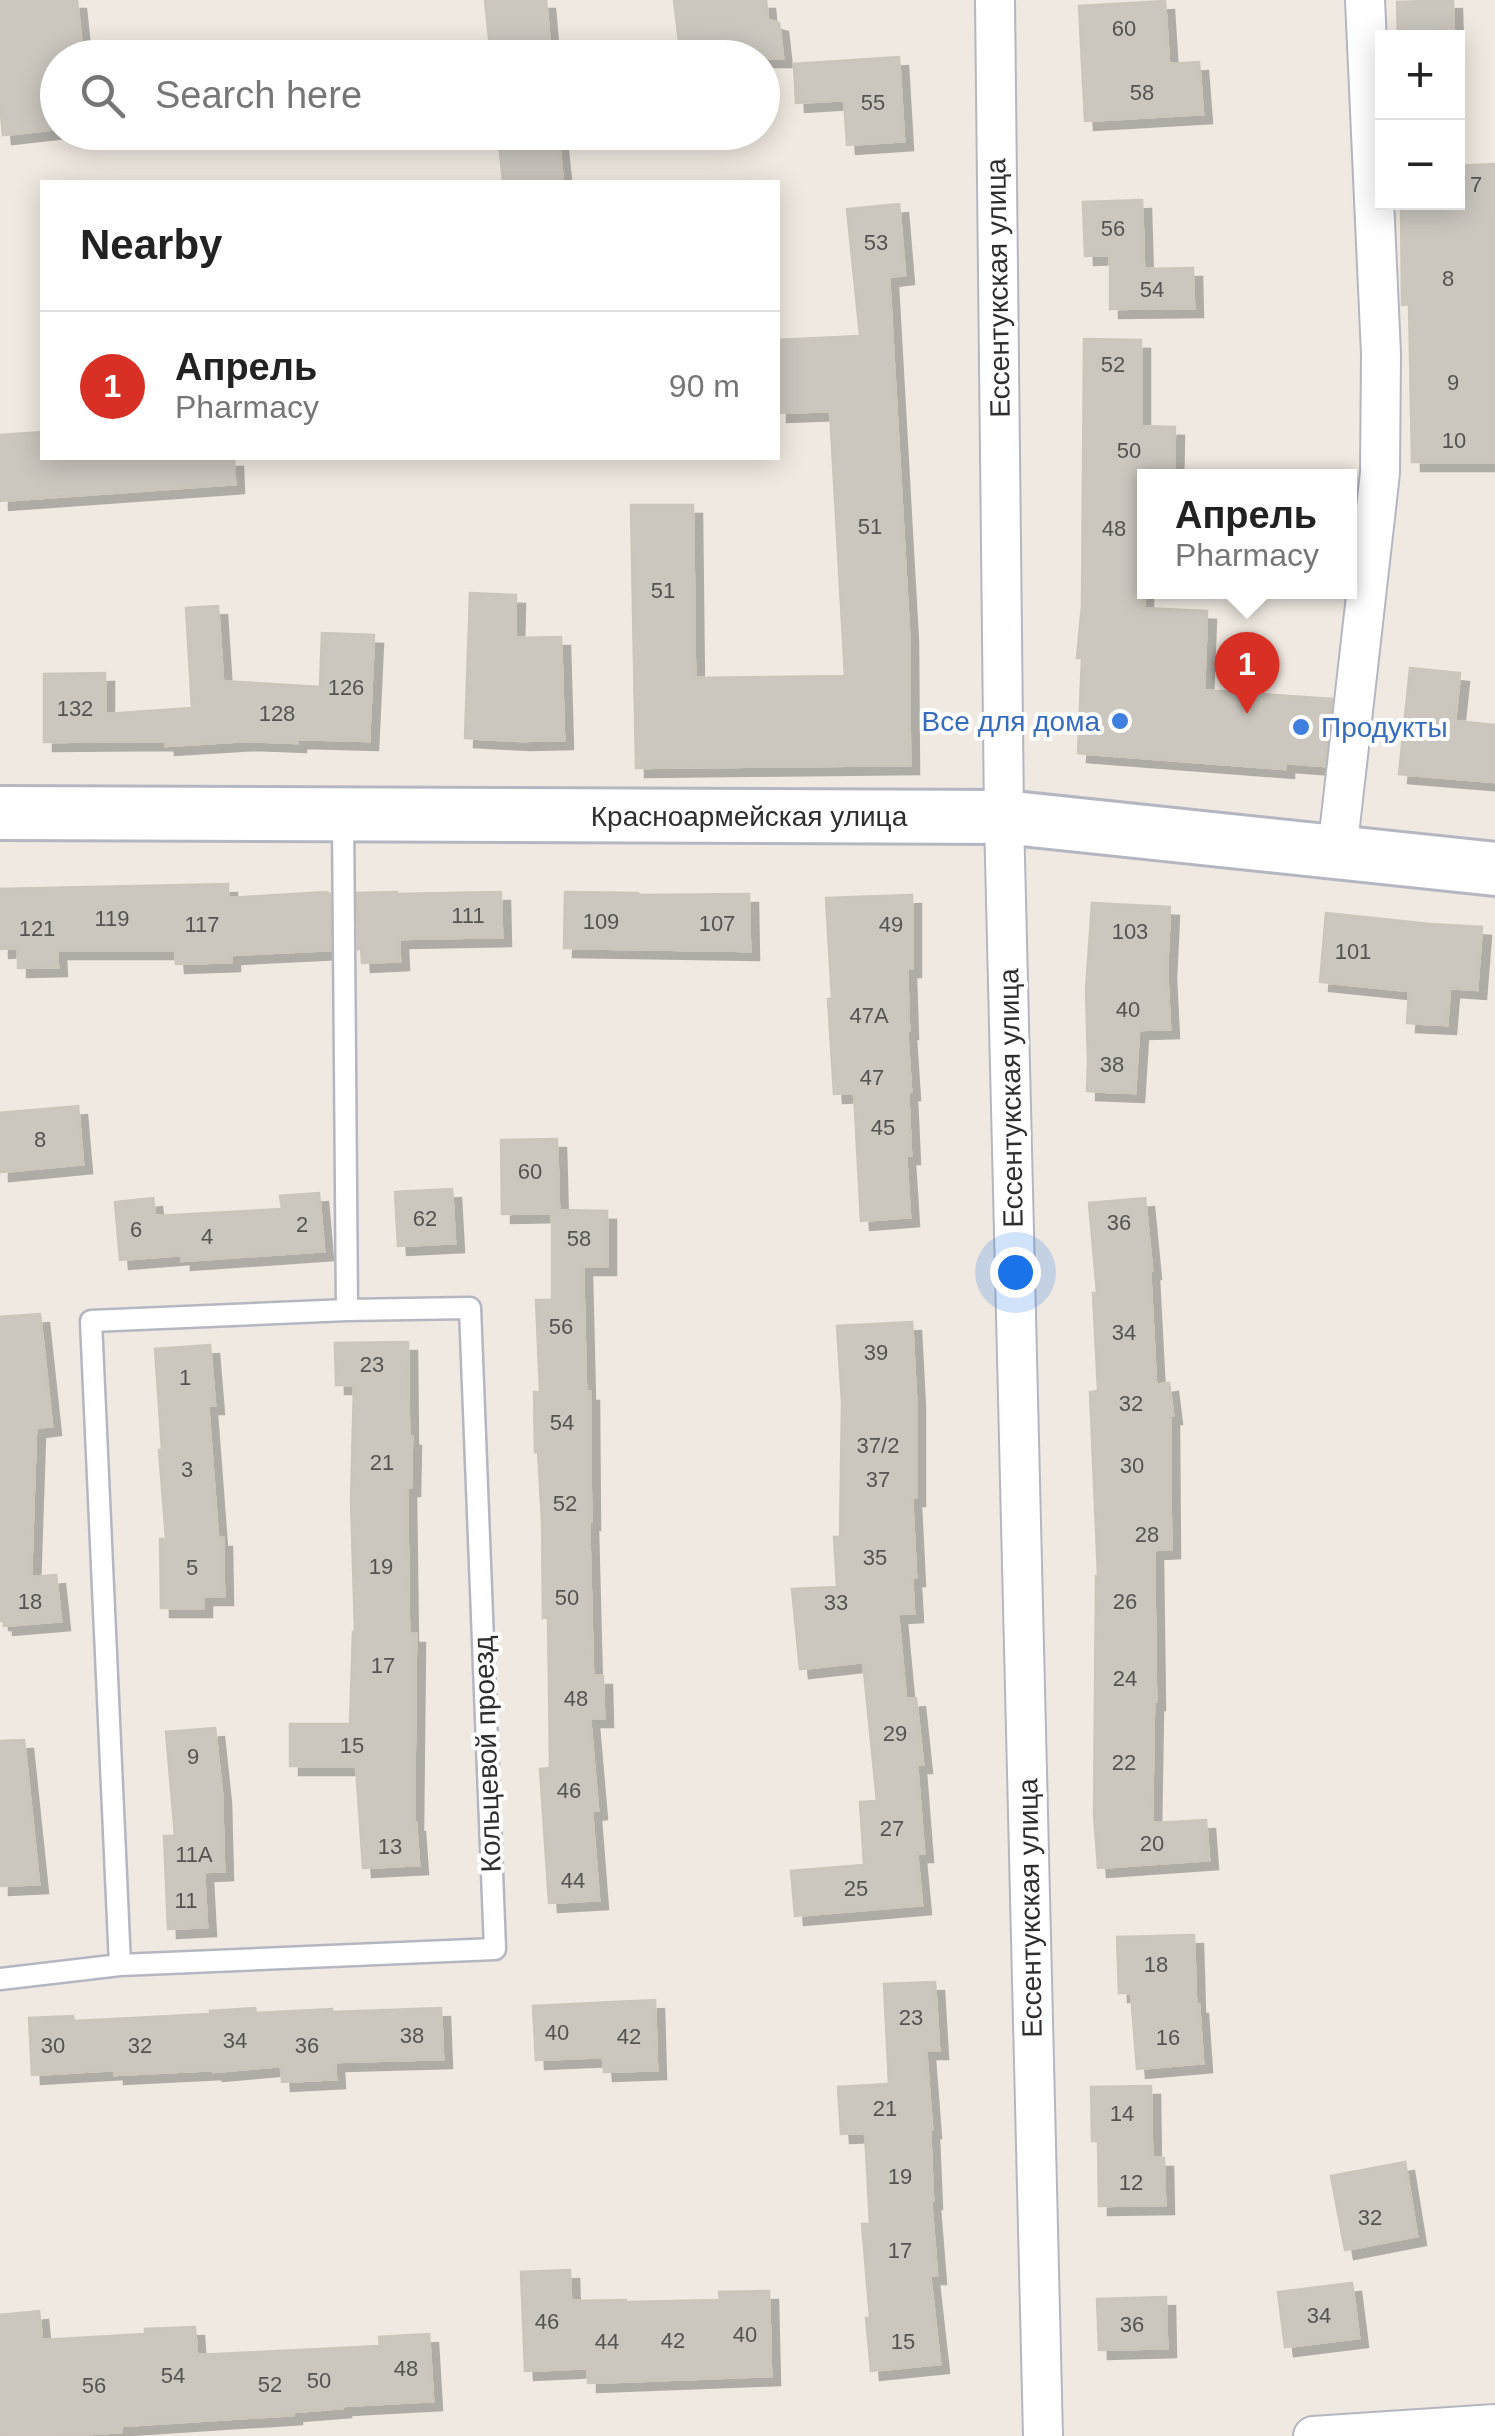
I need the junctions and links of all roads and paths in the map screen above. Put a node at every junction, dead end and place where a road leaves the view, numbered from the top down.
1 (996, 0) edge
2 (1365, 0) edge
3 (0, 813) edge
4 (343, 814) junction
5 (1004, 817) junction
6 (1337, 852) junction
7 (1495, 869) edge
8 (346, 1310) junction
9 (120, 1965) junction
10 (0, 1979) edge
11 (1495, 2424) edge
12 (1043, 2436) edge
13 (1313, 2436) edge

1 - 5 street, Ессентукская улица
2 - 6 street
3 - 4 street, Красноармейская улица
4 - 5 street, Красноармейская улица
4 - 8 lane
5 - 6 street, Красноармейская улица
5 - 12 street, Ессентукская улица
6 - 7 street, Красноармейская улица
8 - 9 lane, Кольцевой проезд
8 - 9 lane, Кольцевой проезд
9 - 10 lane, Кольцевой проезд
11 - 13 street

